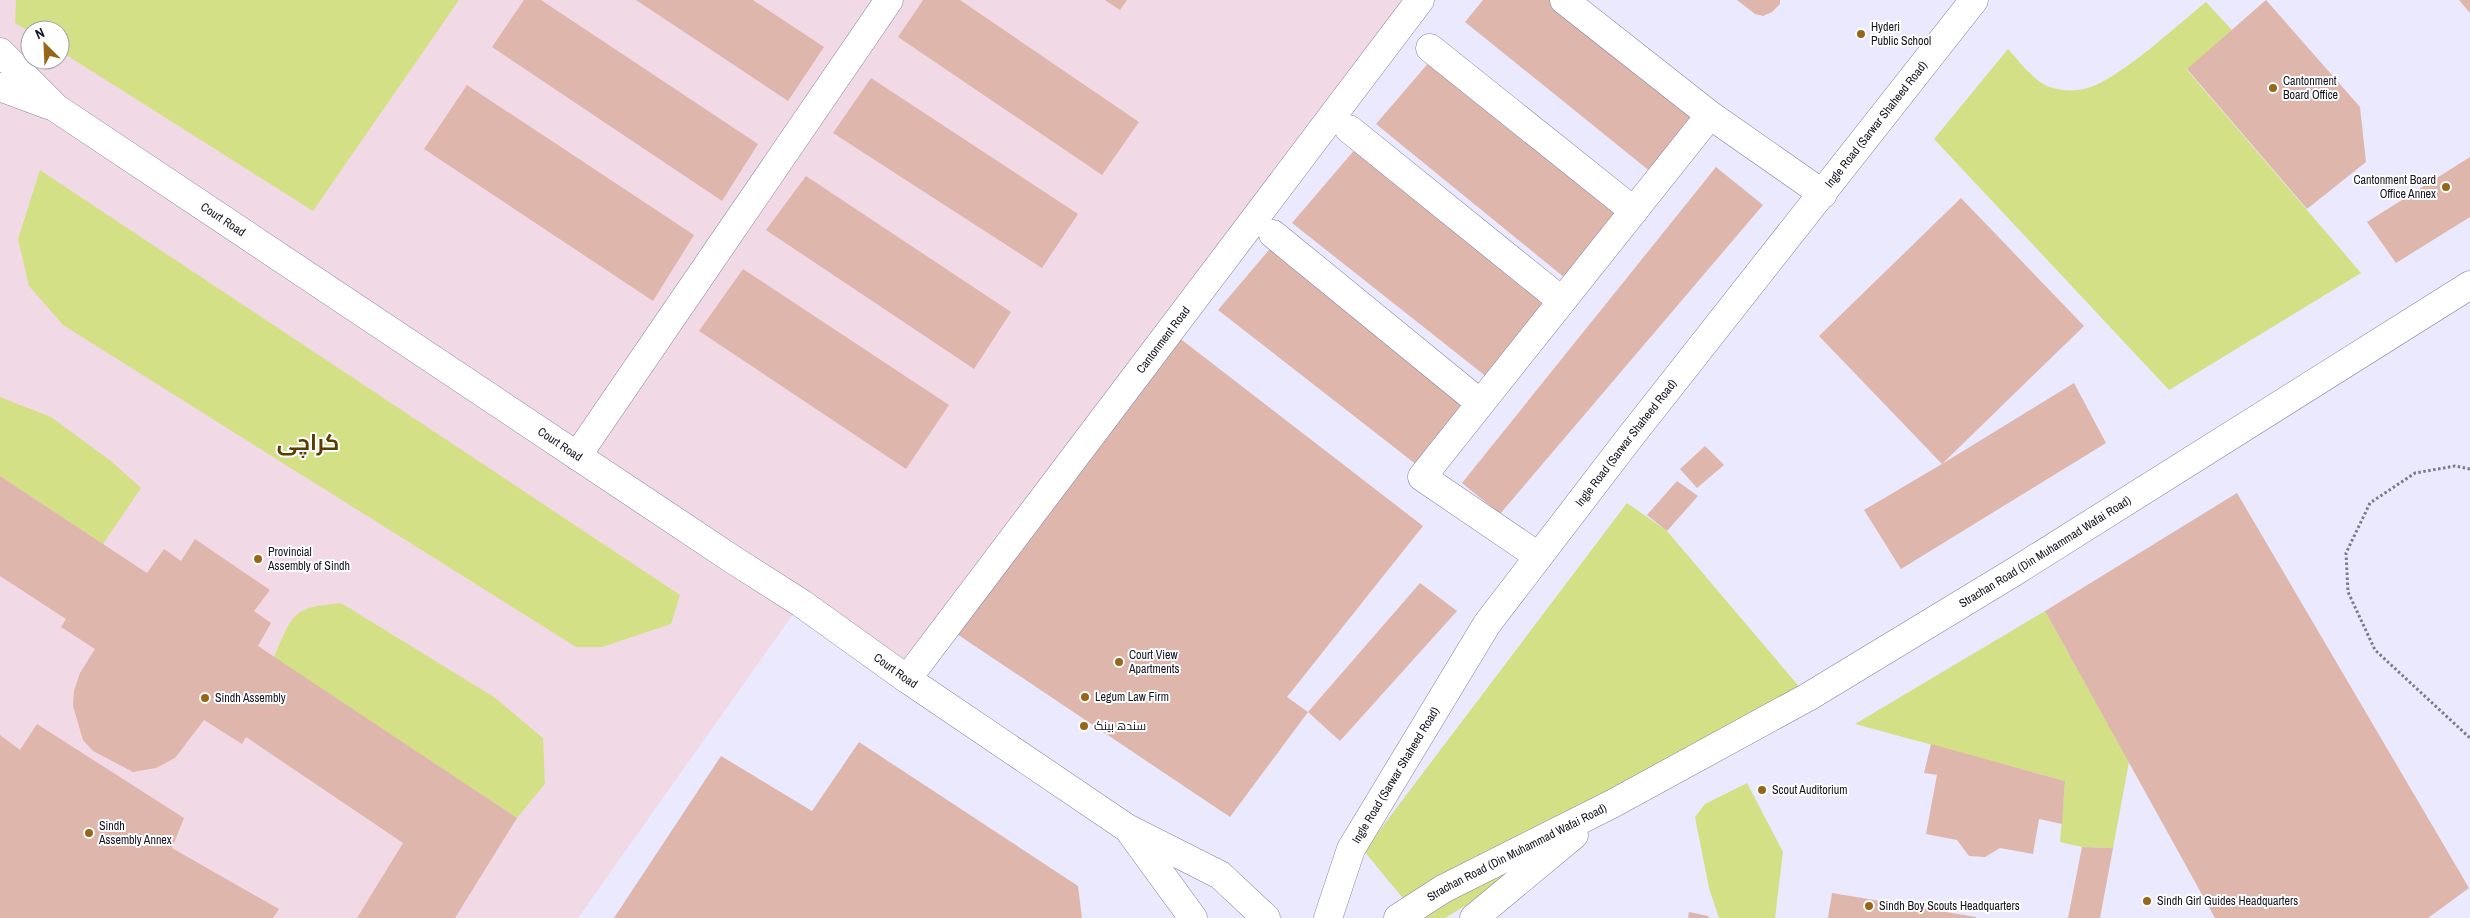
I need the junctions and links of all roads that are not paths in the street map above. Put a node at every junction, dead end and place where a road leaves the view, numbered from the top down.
1 (889, 0) edge
2 (1420, 0) edge
3 (1564, 0) edge
4 (1974, 0) edge
5 (1430, 48) dead end
6 (0, 52) edge
7 (0, 87) edge
8 (56, 108) junction
9 (1710, 115) junction
10 (1349, 129) dead end
11 (1823, 194) junction
12 (1634, 211) junction
13 (1273, 234) dead end
14 (2470, 284) edge
15 (1562, 301) junction
16 (1480, 404) junction
17 (577, 456) junction
18 (1538, 556) junction
19 (907, 679) junction
20 (1612, 804) junction
21 (1127, 828) junction
22 (1193, 918) edge
23 (1266, 918) edge
24 (1328, 918) edge
25 (1398, 918) edge
26 (1474, 918) edge

1 - 17 main road
2 - 19 main road, Cantonment Road
3 - 9 main road
4 - 11 main road, Ingle Road (Sarwar Shaheed Road)
5 - 12 main road
6 - 8 main road, Court Road
7 - 8 main road
8 - 17 main road, Court Road
9 - 11 main road
9 - 12 main road
10 - 15 main road
11 - 18 main road, Ingle Road (Sarwar Shaheed Road)
12 - 15 main road
13 - 16 main road
14 - 20 main road, Strachan Road (Din Muhammad Wafai Road)
15 - 16 main road
16 - 18 main road
17 - 19 main road, Court Road
18 - 24 main road, Ingle Road (Sarwar Shaheed Road)
19 - 21 main road, Court Road
20 - 25 main road, Strachan Road (Din Muhammad Wafai Road)
20 - 26 main road, Strachan Road (Din Muhammad Wafai Road)
21 - 22 main road, Court Road
21 - 23 main road, Court Road

